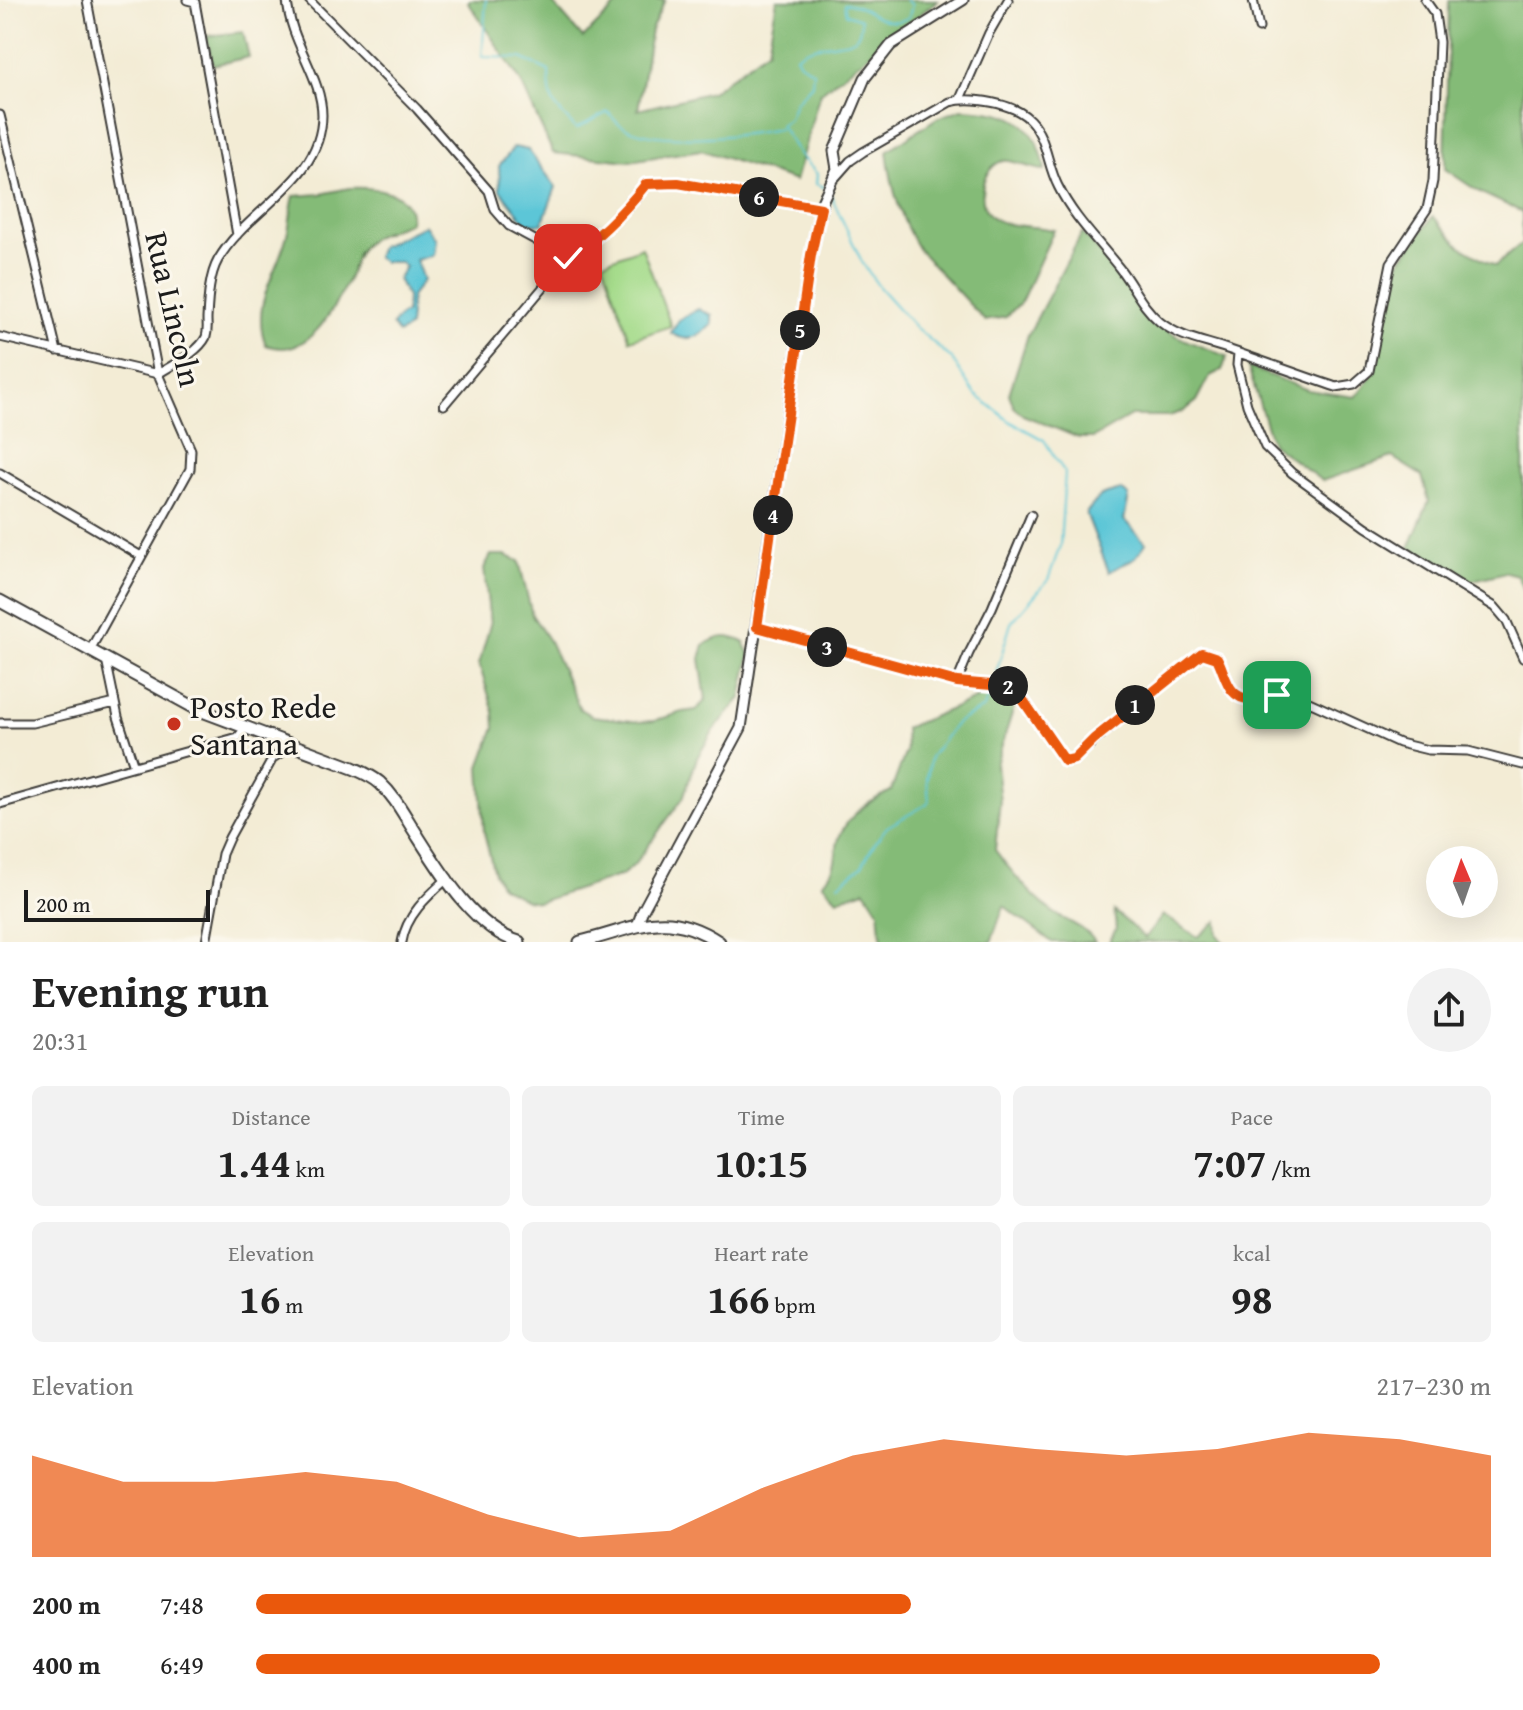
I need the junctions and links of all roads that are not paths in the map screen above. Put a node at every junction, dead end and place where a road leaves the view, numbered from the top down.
1 (87, 0) edge
2 (287, 0) edge
3 (309, 0) edge
4 (963, 0) edge
5 (1008, 0) edge
6 (1253, 0) edge
7 (1425, 0) edge
8 (191, 1) edge
9 (1259, 28) dead end
10 (960, 99) junction
11 (0, 115) edge
12 (829, 186) junction
13 (822, 205) junction
14 (237, 235) junction
15 (568, 258) junction
16 (0, 337) edge
17 (57, 351) junction
18 (1238, 353) junction
19 (158, 374) junction
20 (444, 405) dead end
21 (0, 473) edge
22 (1031, 515) dead end
23 (141, 556) junction
24 (0, 601) edge
25 (757, 627) junction
26 (90, 650) junction
27 (1523, 658) edge
28 (106, 659) junction
29 (957, 682) junction
30 (115, 703) junction
31 (0, 723) edge
32 (246, 727) junction
33 (267, 735) junction
34 (293, 745) junction
35 (273, 758) junction
36 (1523, 765) edge
37 (134, 766) junction
38 (0, 804) edge
39 (448, 878) junction
40 (638, 923) junction
41 (206, 942) edge
42 (402, 942) edge
43 (519, 942) edge
44 (580, 942) edge
45 (719, 942) edge

1 - 19 street, Rua Lincoln
2 - 14 street
3 - 15 street
4 - 12 street
5 - 10 street
6 - 9 street
7 - 18 street
8 - 14 street
10 - 12 street
10 - 18 street
11 - 17 street
12 - 13 street
13 - 15 street
13 - 25 street
14 - 19 street
15 - 20 street
16 - 17 street
17 - 19 street
18 - 27 street
19 - 23 street, Rua Lincoln
21 - 23 street
22 - 29 street
23 - 26 street, Rua Lincoln
24 - 26 main road
25 - 29 street
25 - 40 street
26 - 28 main road
28 - 30 street
28 - 32 main road
29 - 36 street
30 - 31 street
30 - 37 street
32 - 33 main road
32 - 37 street
33 - 34 main road
33 - 35 street
34 - 35 street
34 - 39 main road
35 - 41 street
37 - 38 street
39 - 42 street
39 - 43 main road
40 - 44 main road
40 - 45 main road

